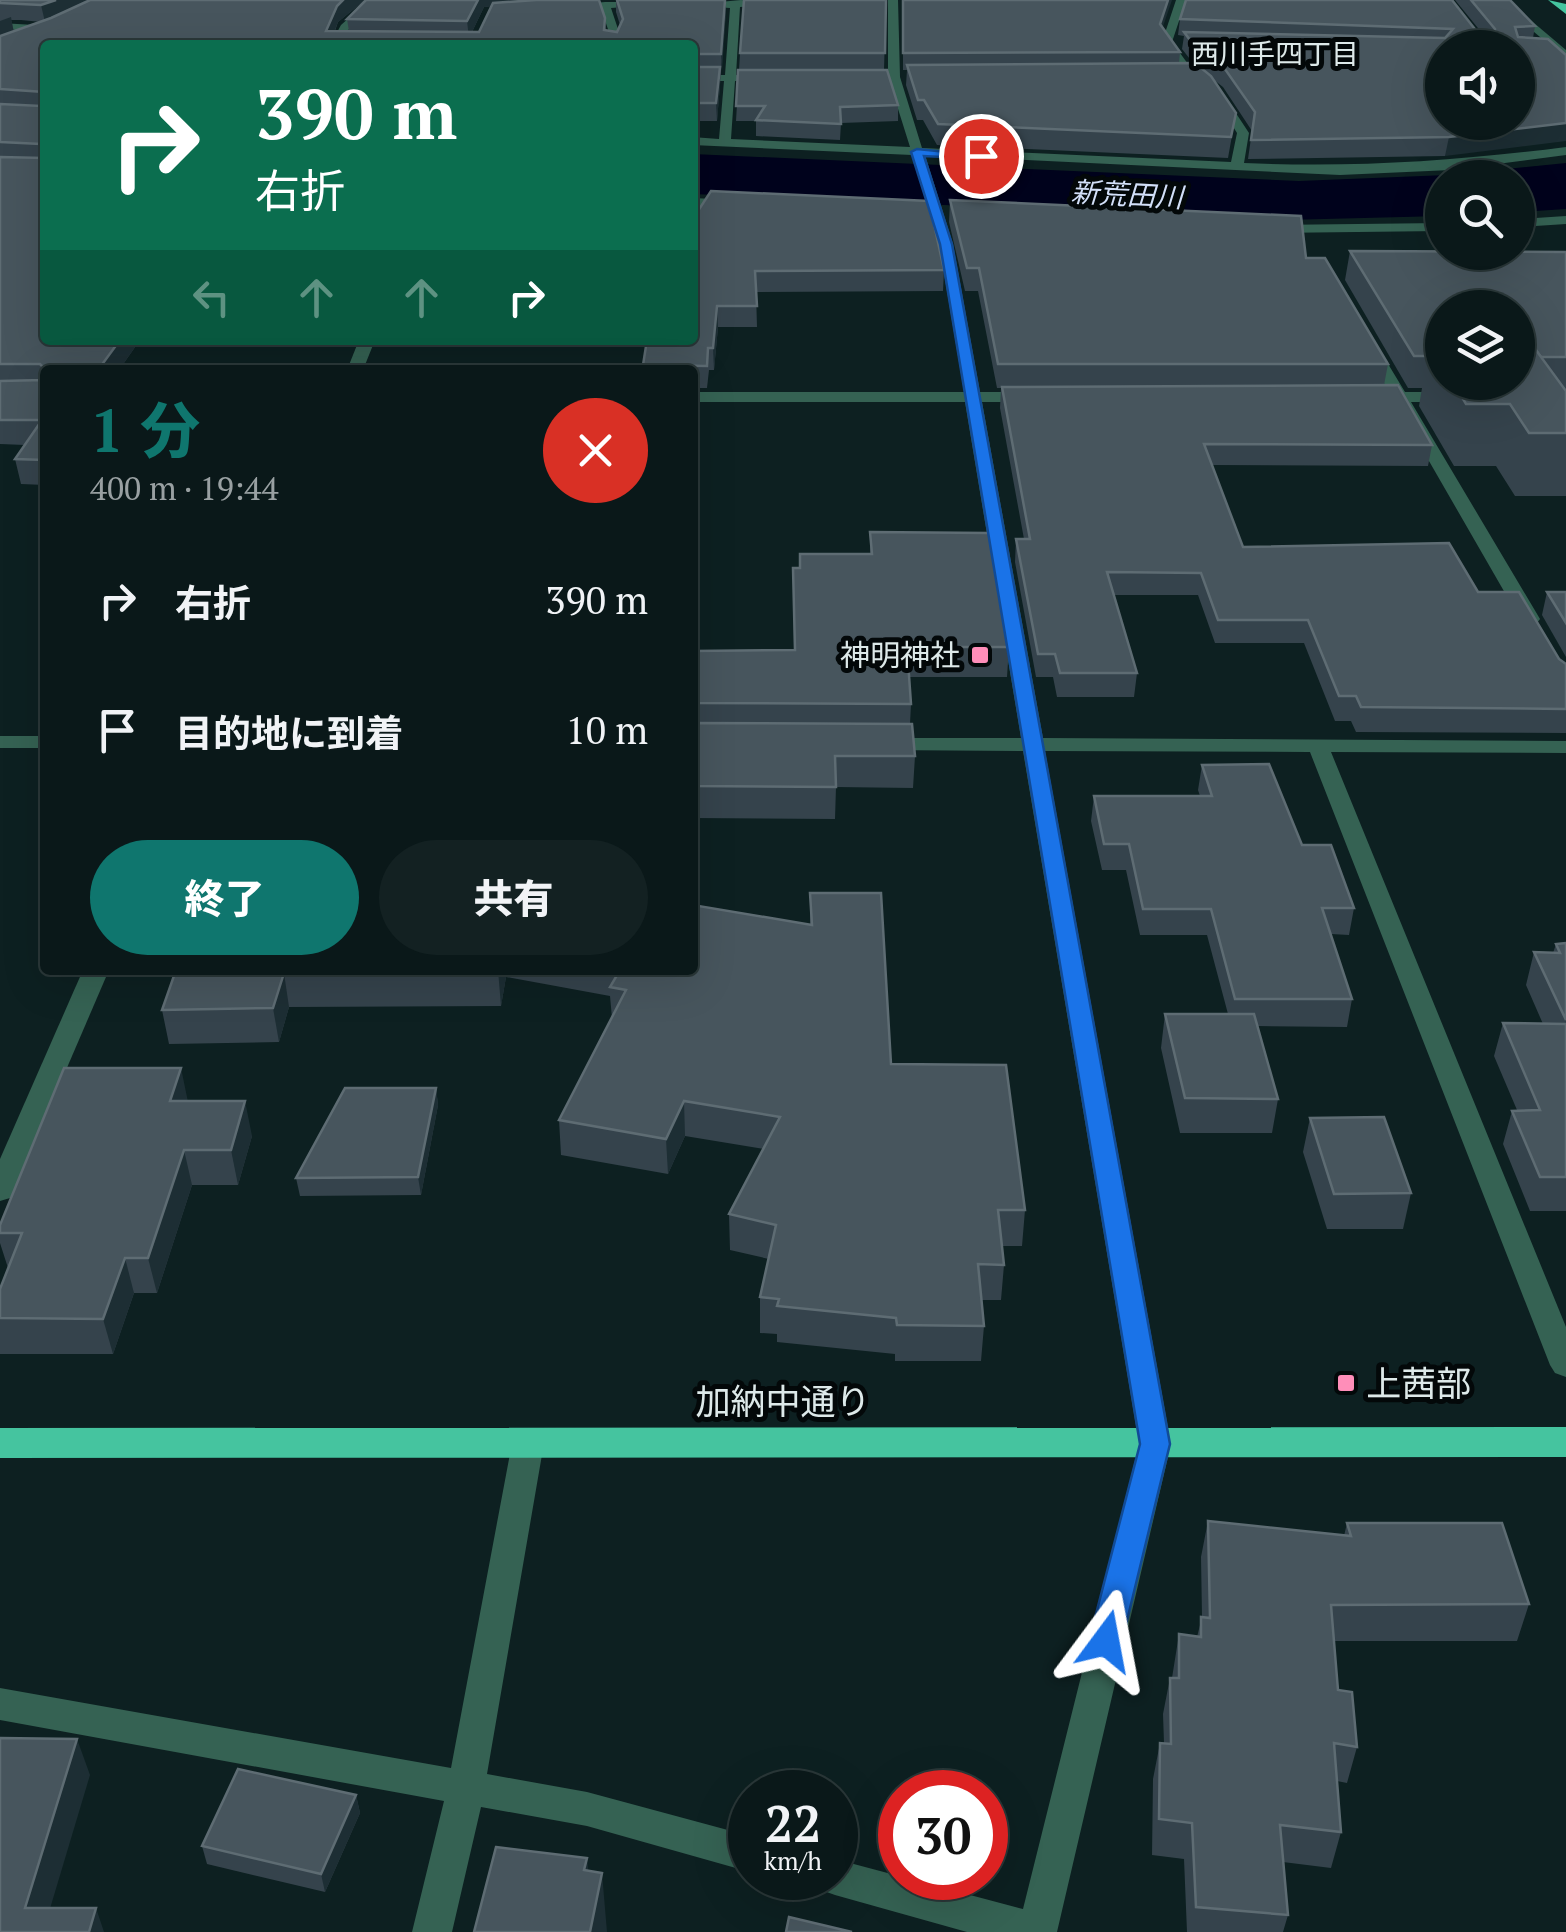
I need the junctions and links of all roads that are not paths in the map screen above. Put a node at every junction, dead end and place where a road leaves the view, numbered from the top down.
1 (376, 0) edge
2 (556, 0) edge
3 (1182, 0) edge
4 (1501, 0) edge
5 (1554, 0) edge
6 (894, 1) edge
7 (736, 2) edge
8 (874, 2) edge
9 (914, 2) edge
10 (795, 3) edge
11 (661, 5) edge
12 (680, 5) edge
13 (605, 6) junction
14 (1566, 10) edge
15 (70, 22) edge
16 (0, 26) edge
17 (52, 28) junction
18 (24, 39) edge
19 (338, 40) edge
20 (614, 40) edge
21 (1167, 42) junction
22 (1187, 42) edge
23 (1535, 50) edge
24 (1563, 53) edge
25 (894, 76) junction
26 (912, 76) edge
27 (1198, 76) junction
28 (876, 77) edge
29 (1168, 77) edge
30 (698, 78) edge
31 (733, 78) junction
32 (786, 78) edge
33 (698, 141) edge
34 (725, 143) junction
35 (1566, 151) edge
36 (918, 156) junction
37 (1237, 166) junction
38 (698, 202) edge
39 (752, 204) edge
40 (937, 212) junction
41 (920, 213) edge
42 (956, 215) edge
43 (1566, 220) edge
44 (1535, 222) edge
45 (1260, 228) edge
46 (1425, 229) edge
47 (1360, 327) edge
48 (698, 397) edge
49 (1361, 397) edge
50 (1400, 397) junction
51 (1425, 397) edge
52 (974, 398) junction
53 (1051, 398) edge
54 (1536, 631) edge
55 (0, 742) edge
56 (40, 742) edge
57 (863, 744) edge
58 (1034, 745) junction
59 (1318, 746) junction
60 (1566, 747) edge
61 (94, 975) edge
62 (0, 1191) edge
63 (1566, 1365) edge
64 (1566, 1442) edge
65 (528, 1443) junction
66 (1155, 1444) junction
67 (4, 1450) edge
68 (0, 1704) edge
69 (466, 1788) junction
70 (728, 1848) edge
71 (858, 1883) edge
72 (432, 1932) edge
73 (1037, 1932) edge

1 - 19 street
2 - 13 street
3 - 21 street
4 - 24 street
5 - 14 highway
6 - 8 street
6 - 9 street
6 - 25 street
7 - 10 street
7 - 12 street
7 - 31 street
11 - 13 street
13 - 20 street
15 - 17 street
16 - 17 street
17 - 18 street
21 - 22 street
21 - 27 street
23 - 24 street
25 - 26 street
25 - 28 street
25 - 36 street
27 - 29 street
27 - 37 street
30 - 31 street
31 - 32 street
31 - 34 street
33 - 34 street
34 - 36 street
35 - 37 street
36 - 37 street
36 - 40 street
38 - 39 street
40 - 41 street
40 - 42 street
40 - 52 street
43 - 44 street
45 - 46 street
47 - 50 street
48 - 52 street
49 - 50 street
50 - 51 street
50 - 54 street
52 - 53 street
52 - 58 street
55 - 56 street
57 - 58 street
58 - 59 street
58 - 66 street
59 - 60 street
59 - 63 street
61 - 62 street
64 - 66 highway, 加納中通り
65 - 66 highway, 加納中通り
65 - 67 highway, 加納中通り
65 - 69 street
66 - 73 street
68 - 69 street
69 - 70 street
69 - 72 street
71 - 73 street

